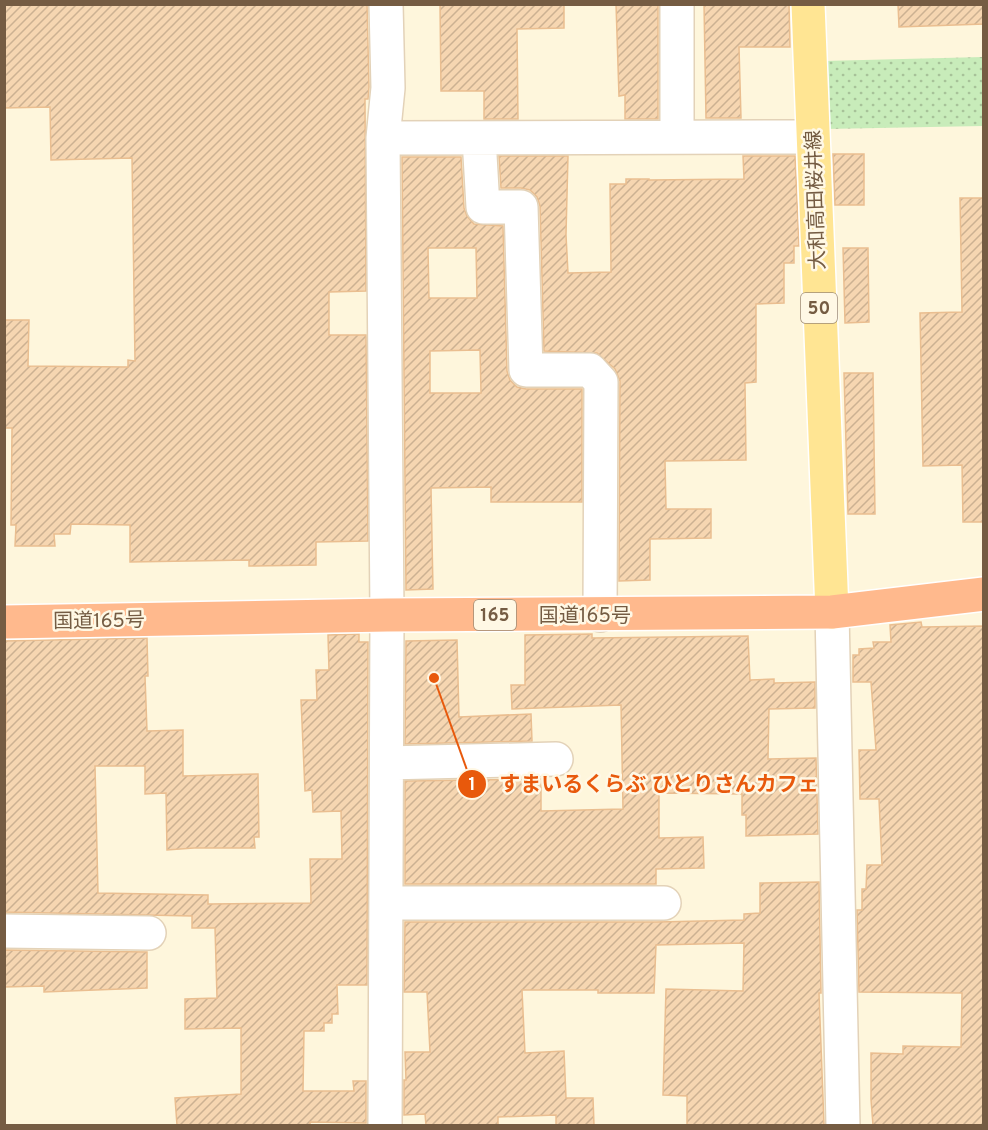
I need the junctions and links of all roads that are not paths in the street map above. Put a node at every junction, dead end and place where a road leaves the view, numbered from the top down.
1 (387, 4) edge
2 (677, 4) edge
3 (808, 4) edge
4 (677, 137) junction
5 (812, 137) junction
6 (383, 138) junction
7 (479, 138) junction
8 (984, 594) edge
9 (832, 612) junction
10 (387, 615) junction
11 (600, 615) junction
12 (4, 622) edge
13 (556, 759) dead end
14 (387, 763) junction
15 (386, 903) junction
16 (664, 903) dead end
17 (4, 931) edge
18 (149, 933) dead end
19 (385, 1125) edge
20 (843, 1125) edge

1 - 6 street
2 - 4 street
3 - 5 main road, 大和高田桜井線 / 50
4 - 5 street
4 - 7 street
5 - 9 main road, 大和高田桜井線 / 50
6 - 7 street
6 - 10 street
7 - 11 street
8 - 9 highway, 国道165号 / 165
9 - 11 highway, 国道165号 / 165
9 - 20 street
10 - 11 highway, 国道165号 / 165
10 - 12 highway, 国道165号 / 165
10 - 14 street
13 - 14 street
14 - 15 street
15 - 16 street
15 - 19 street
17 - 18 street

